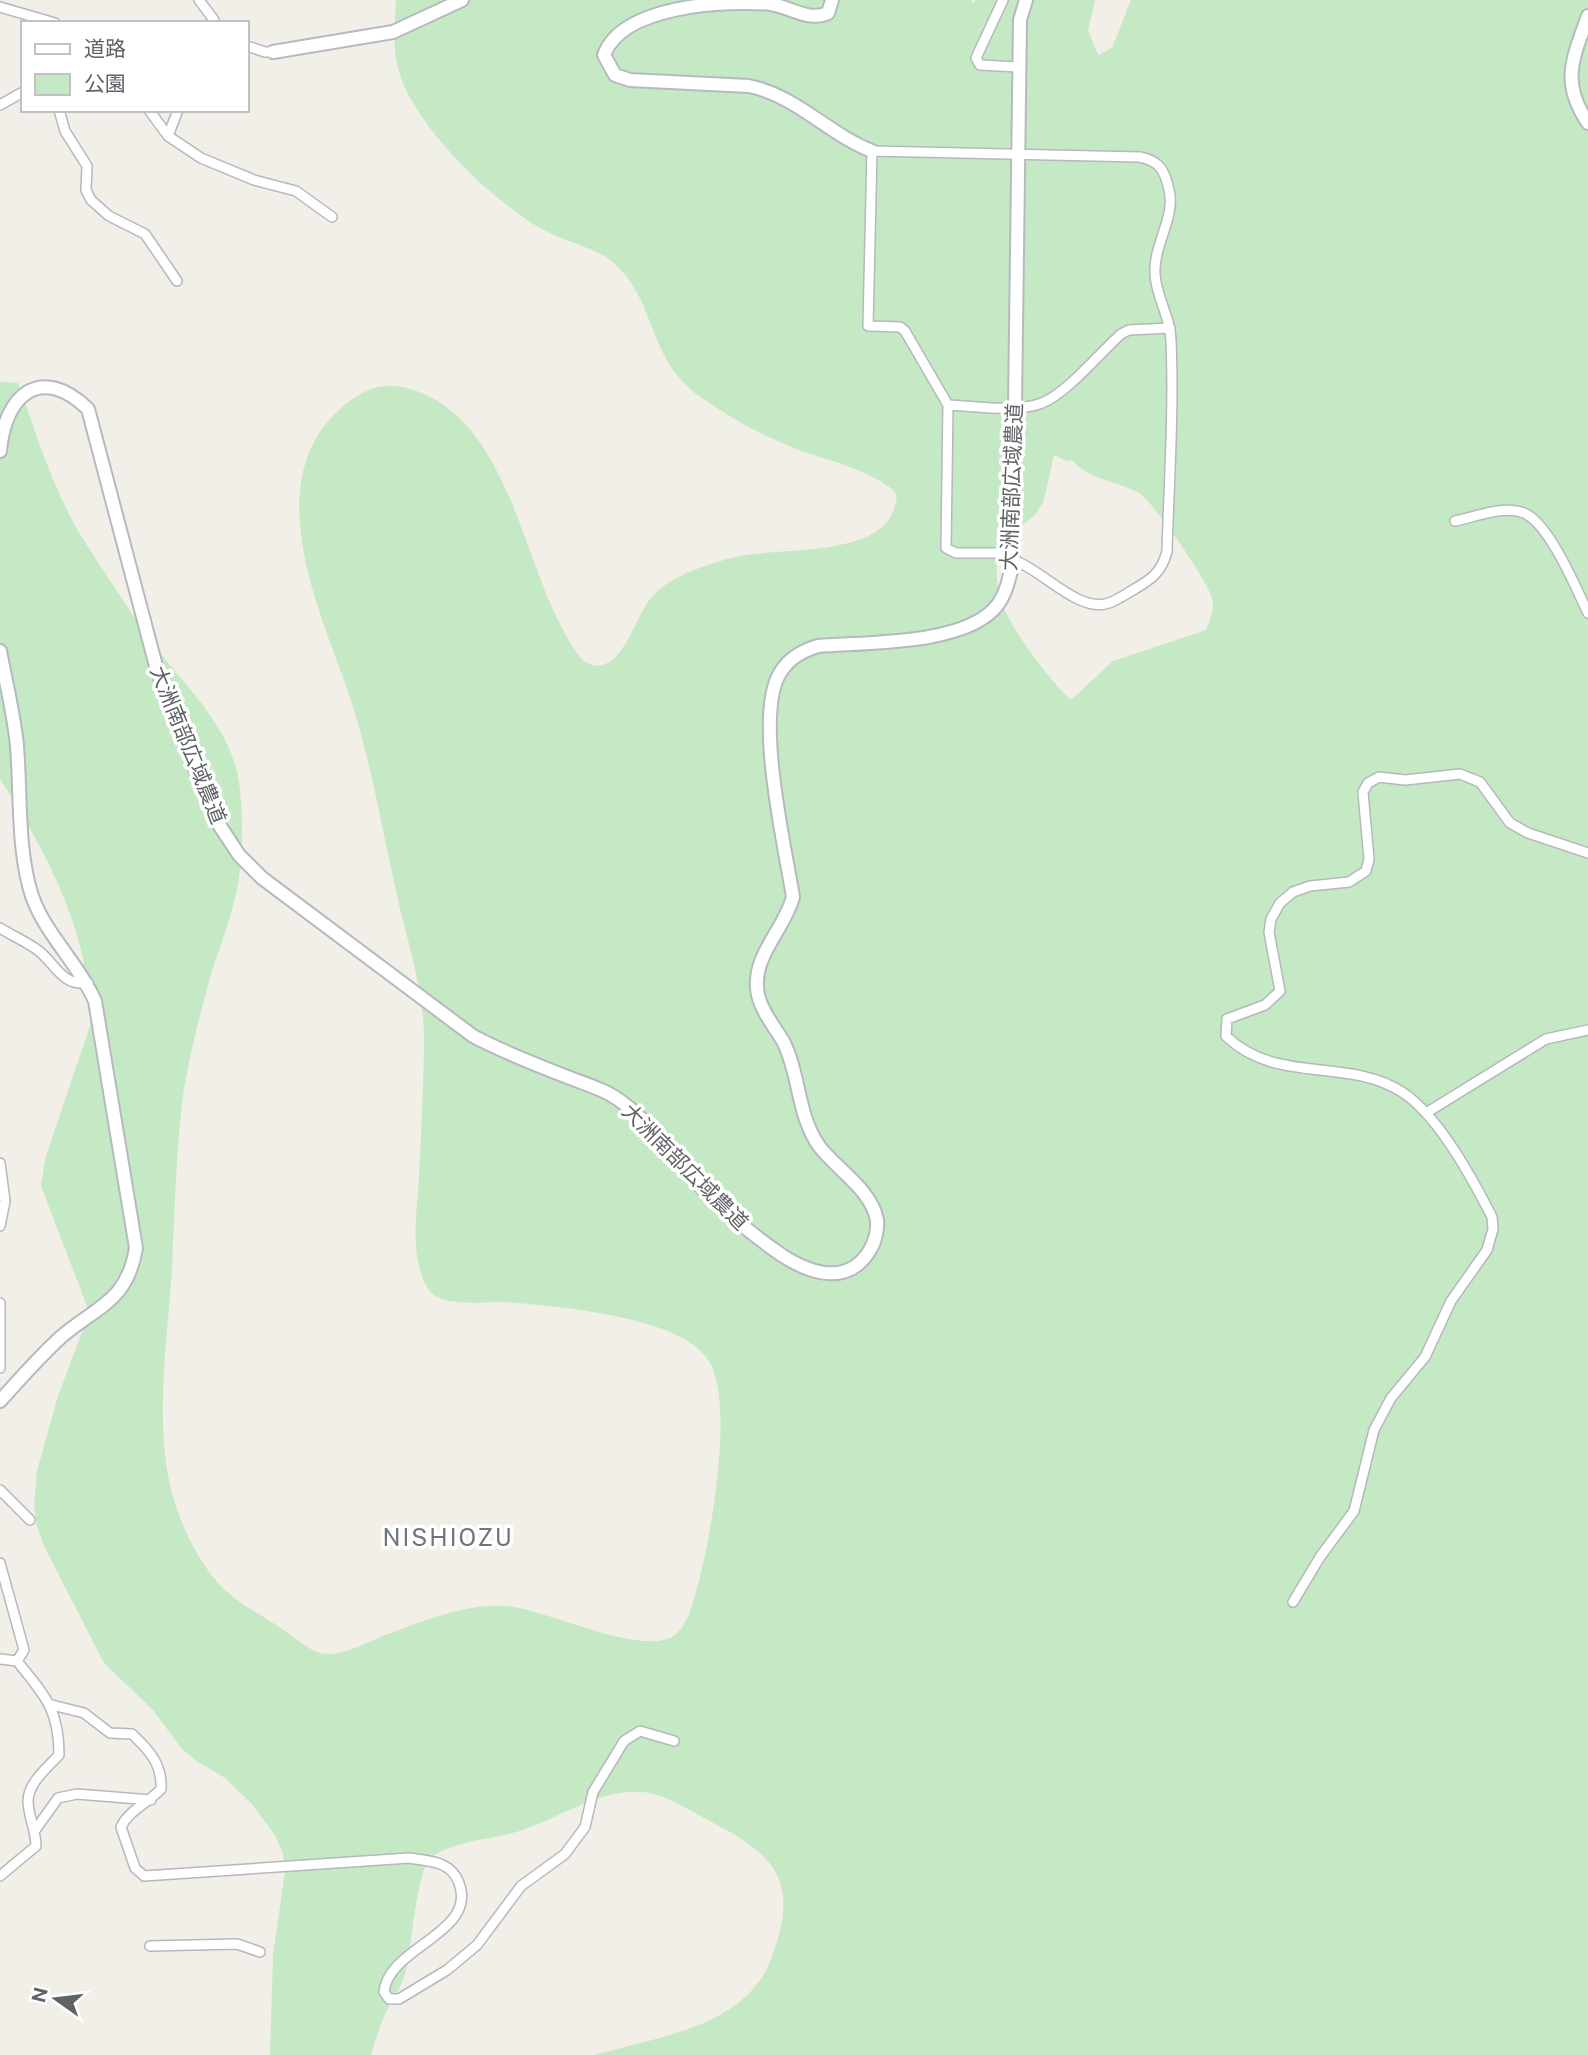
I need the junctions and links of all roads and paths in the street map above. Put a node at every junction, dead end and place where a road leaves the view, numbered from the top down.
1 (199, 0) edge
2 (461, 0) edge
3 (832, 0) edge
4 (1003, 0) edge
5 (1026, 0) edge
6 (3, 4) edge
7 (1588, 16) edge
8 (50, 21) edge
9 (214, 21) edge
10 (248, 46) edge
11 (273, 52) joint
12 (1020, 67) junction
13 (21, 93) edge
14 (0, 105) edge
15 (60, 112) edge
16 (150, 112) edge
17 (177, 112) edge
18 (1588, 123) edge
19 (168, 136) junction
20 (872, 151) junction
21 (1018, 156) junction
22 (331, 217) dead end
23 (177, 281) dead end
24 (1170, 328) junction
25 (948, 405) junction
26 (1015, 407) junction
27 (0, 451) edge
28 (1455, 522) dead end
29 (1013, 556) junction
30 (1588, 612) edge
31 (0, 651) edge
32 (1588, 853) edge
33 (0, 928) edge
34 (88, 983) junction
35 (1588, 1030) edge
36 (1426, 1113) junction
37 (0, 1163) edge
38 (0, 1226) edge
39 (0, 1303) edge
40 (0, 1368) edge
41 (0, 1401) edge
42 (0, 1490) edge
43 (30, 1520) dead end
44 (0, 1563) edge
45 (1293, 1602) dead end
46 (0, 1659) edge
47 (17, 1661) junction
48 (51, 1705) junction
49 (674, 1741) dead end
50 (151, 1800) junction
51 (36, 1829) junction
52 (0, 1876) edge
53 (150, 1946) dead end
54 (260, 1952) dead end

1 - 9 street
2 - 11 street
3 - 20 street
4 - 12 street
5 - 12 street, 大洲南部広域農道
6 - 8 street
7 - 18 street
10 - 11 street
12 - 21 street, 大洲南部広域農道
13 - 14 street
15 - 23 street
16 - 19 street
17 - 19 street
19 - 22 street
20 - 21 street
20 - 25 street
21 - 24 street
21 - 26 street, 大洲南部広域農道
24 - 26 street
24 - 29 street
25 - 26 street
25 - 29 street
26 - 29 street, 大洲南部広域農道
27 - 29 street, 大洲南部広域農道
28 - 30 street
31 - 34 street
32 - 36 street
33 - 34 street
34 - 41 street
35 - 36 street
36 - 45 street
37 - 38 street
39 - 40 street
42 - 43 street
44 - 47 street
46 - 47 street
47 - 48 street
48 - 50 street
48 - 51 street
49 - 50 street
50 - 51 street
51 - 52 street
53 - 54 street

